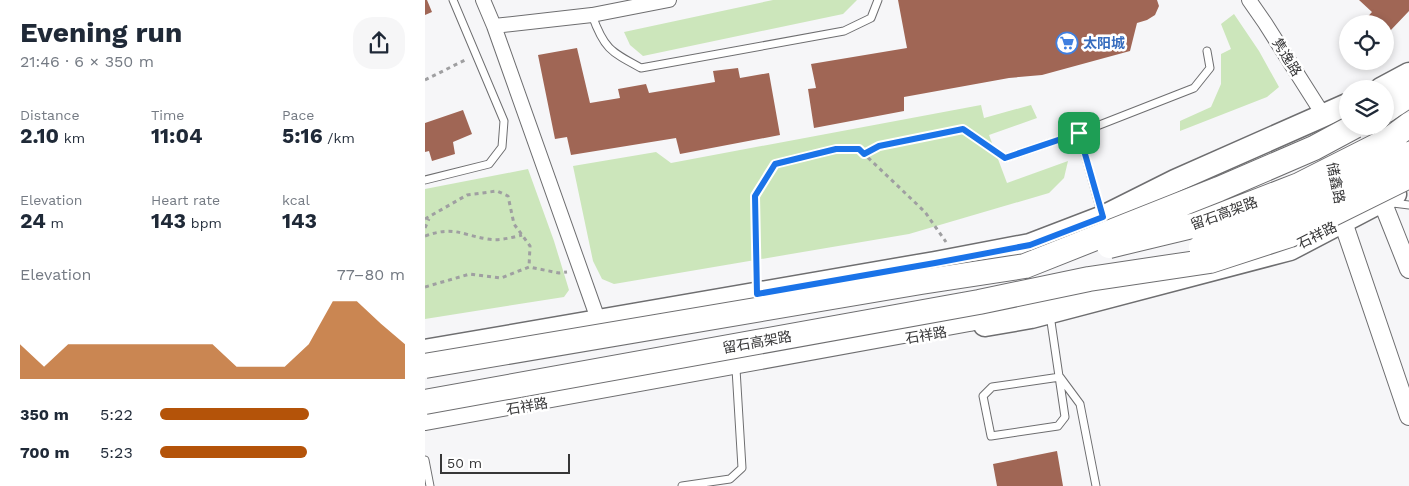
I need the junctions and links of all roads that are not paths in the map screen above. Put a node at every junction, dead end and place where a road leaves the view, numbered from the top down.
1 (453, 0) edge
2 (483, 0) edge
3 (669, 0) edge
4 (879, 0) edge
5 (1249, 0) edge
6 (592, 15) junction
7 (494, 26) junction
8 (1207, 51) dead end
9 (1409, 74) edge
10 (1394, 82) edge
11 (1409, 94) edge
12 (1394, 105) edge
13 (1339, 109) edge
14 (1323, 116) junction
15 (1409, 125) edge
16 (1079, 133) junction
17 (1339, 135) edge
18 (1409, 154) edge
19 (1005, 158) road end
20 (1409, 176) edge
21 (425, 180) edge
22 (1409, 186) edge
23 (1382, 201) junction
24 (1409, 205) edge
25 (1103, 217) junction
26 (1343, 222) junction
27 (1209, 261) junction
28 (1025, 266) junction
29 (1409, 270) edge
30 (1089, 279) junction
31 (1050, 312) junction
32 (599, 322) junction
33 (425, 350) edge
34 (425, 366) edge
35 (735, 369) junction
36 (1059, 377) junction
37 (425, 402) edge
38 (1409, 416) edge
39 (425, 418) edge
40 (425, 424) edge
41 (425, 460) edge
42 (430, 486) edge
43 (682, 486) edge
44 (1096, 486) edge

1 - 21 lane
2 - 7 street
3 - 6 street
4 - 6 lane
5 - 14 street, 隽逸路
6 - 7 street
7 - 32 street
8 - 16 lane
9 - 10 main road
11 - 12 highway
13 - 14 main road
14 - 23 street, 储鑫路
14 - 25 main road
14 - 26 street, 储鑫路
15 - 28 highway, 留石高架路, bridge
16 - 19 lane
16 - 25 lane
17 - 28 highway, 留石高架路, bridge
18 - 30 highway, 留石高架路, bridge
20 - 27 highway, 留石高架路, bridge
22 - 23 main road, 石祥路
23 - 24 lane
23 - 26 main road, 石祥路
23 - 29 street, 储鑫路
25 - 32 main road
26 - 31 main road, 石祥路
26 - 38 street, 储鑫路
27 - 30 highway, 留石高架路, bridge
27 - 39 highway, bridge
28 - 34 highway, 留石高架路, bridge
30 - 37 highway, 留石高架路, bridge
31 - 35 main road, 石祥路
31 - 36 lane
32 - 33 main road
35 - 40 main road, 石祥路
35 - 43 lane
36 - 36 lane
36 - 44 lane
41 - 42 lane

